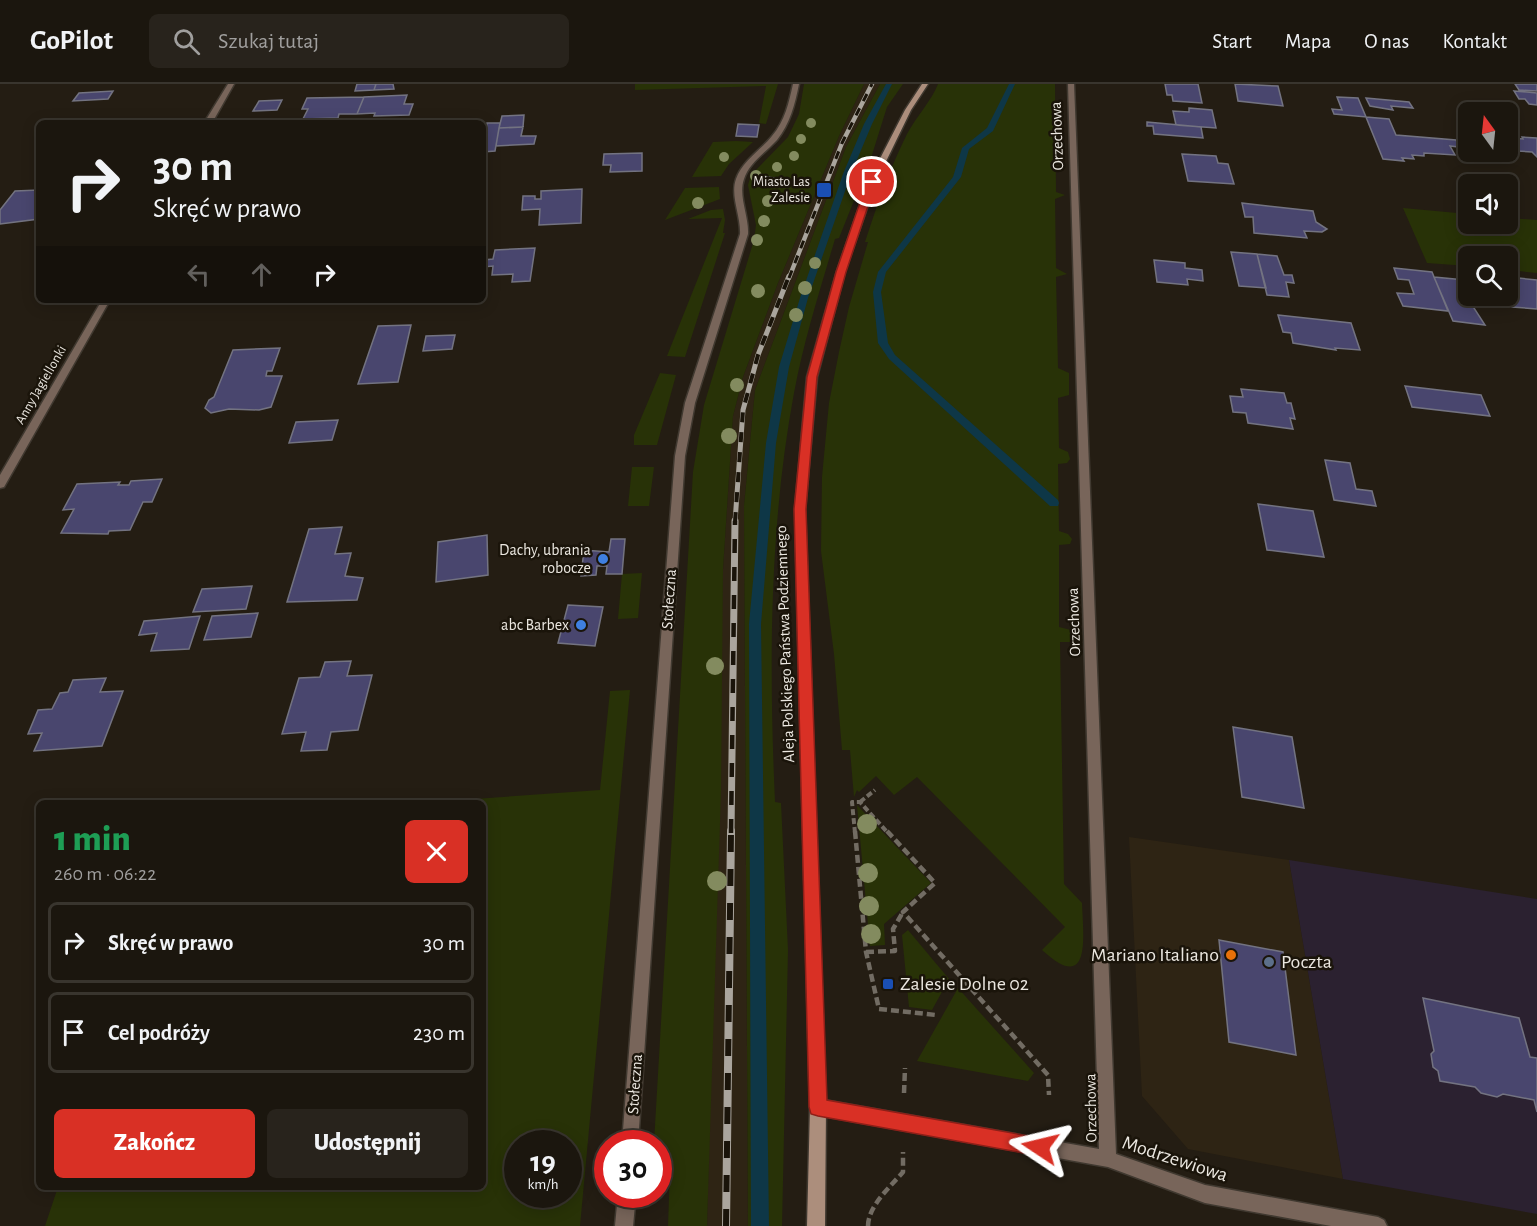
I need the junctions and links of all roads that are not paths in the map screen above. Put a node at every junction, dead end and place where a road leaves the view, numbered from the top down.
1 (231, 84) edge
2 (796, 84) edge
3 (925, 84) edge
4 (1071, 84) edge
5 (210, 120) edge
6 (104, 303) edge
7 (0, 484) edge
8 (818, 1107) junction
9 (631, 1130) edge
10 (1108, 1159) junction
11 (626, 1208) edge
12 (624, 1226) edge
13 (816, 1226) edge
14 (1378, 1226) edge

1 - 5 street
2 - 9 street, Stołeczna
3 - 8 street, Aleja Polskiego Państwa Podziemnego
4 - 10 street, Orzechowa
6 - 7 street, Anny Jagiellonki
8 - 10 street, Modrzewiowa
8 - 13 street, Aleja Polskiego Państwa Podziemnego
10 - 14 street, Modrzewiowa
11 - 12 street

